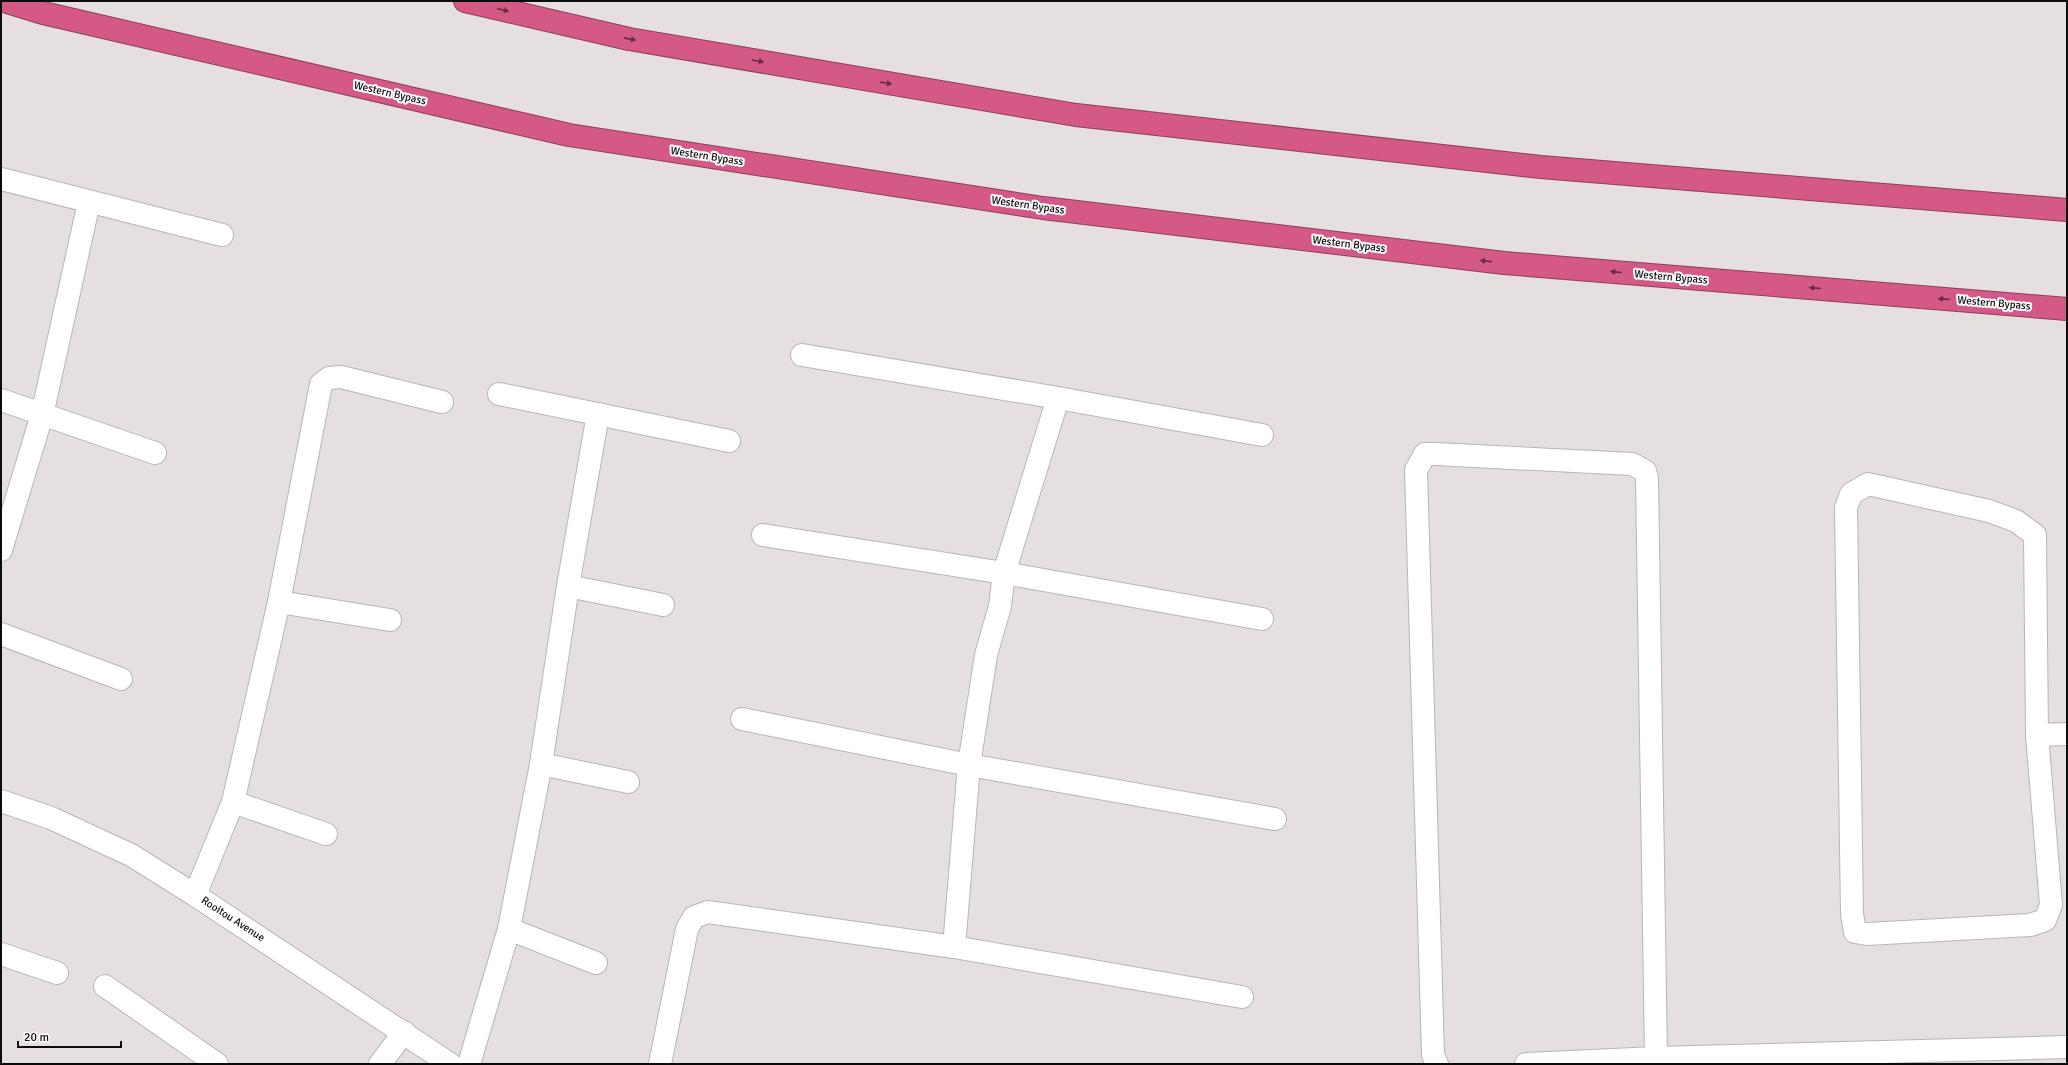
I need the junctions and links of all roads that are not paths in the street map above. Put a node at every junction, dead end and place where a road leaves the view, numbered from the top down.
1 (4, 1) edge
2 (465, 1) edge
3 (1, 179) edge
4 (89, 202) junction
5 (2067, 210) edge
6 (222, 235) dead end
7 (2067, 309) edge
8 (802, 356) dead end
9 (499, 394) dead end
10 (1058, 398) junction
11 (1, 400) edge
12 (442, 402) dead end
13 (598, 414) junction
14 (42, 415) junction
15 (1262, 435) dead end
16 (729, 441) dead end
17 (155, 453) dead end
18 (763, 535) dead end
19 (1, 550) edge
20 (1004, 573) junction
21 (568, 586) junction
22 (279, 602) junction
23 (663, 605) dead end
24 (1262, 619) dead end
25 (390, 620) dead end
26 (1, 634) edge
27 (121, 679) dead end
28 (742, 719) dead end
29 (2067, 734) edge
30 (2037, 735) junction
31 (541, 764) junction
32 (969, 765) junction
33 (628, 782) dead end
34 (1, 801) edge
35 (233, 802) junction
36 (1275, 819) dead end
37 (326, 834) dead end
38 (195, 894) junction
39 (509, 929) junction
40 (954, 947) junction
41 (1, 954) edge
42 (596, 963) dead end
43 (57, 973) dead end
44 (105, 986) dead end
45 (1242, 997) dead end
46 (404, 1032) junction
47 (2067, 1047) edge
48 (1656, 1058) junction
49 (217, 1064) edge
50 (380, 1064) edge
51 (450, 1064) edge
52 (469, 1064) edge
53 (660, 1064) edge
54 (1437, 1064) edge
55 (1526, 1064) edge

7 -> 1 highway, Western Bypass
2 -> 5 highway
3 - 4 street
4 - 6 street
4 - 14 street
8 - 10 street
9 - 13 street
10 - 15 street
10 - 20 street
11 - 14 street
12 - 22 street
13 - 16 street
13 - 21 street
14 - 17 street
14 - 19 street
18 - 20 street
20 - 24 street
20 - 32 street
21 - 23 street
21 - 31 street
22 - 25 street
22 - 35 street
26 - 27 street
28 - 32 street
29 - 30 street
30 - 30 street
31 - 33 street
31 - 39 street
32 - 36 street
32 - 40 street
34 - 38 street, Rooitou Avenue
35 - 37 street
35 - 38 street
38 - 46 street, Rooitou Avenue
39 - 42 street
39 - 52 street
40 - 45 street
40 - 53 street
41 - 43 street
44 - 49 street
46 - 50 street
46 - 51 street, Rooitou Avenue
47 - 48 street
48 - 54 street
48 - 55 street

